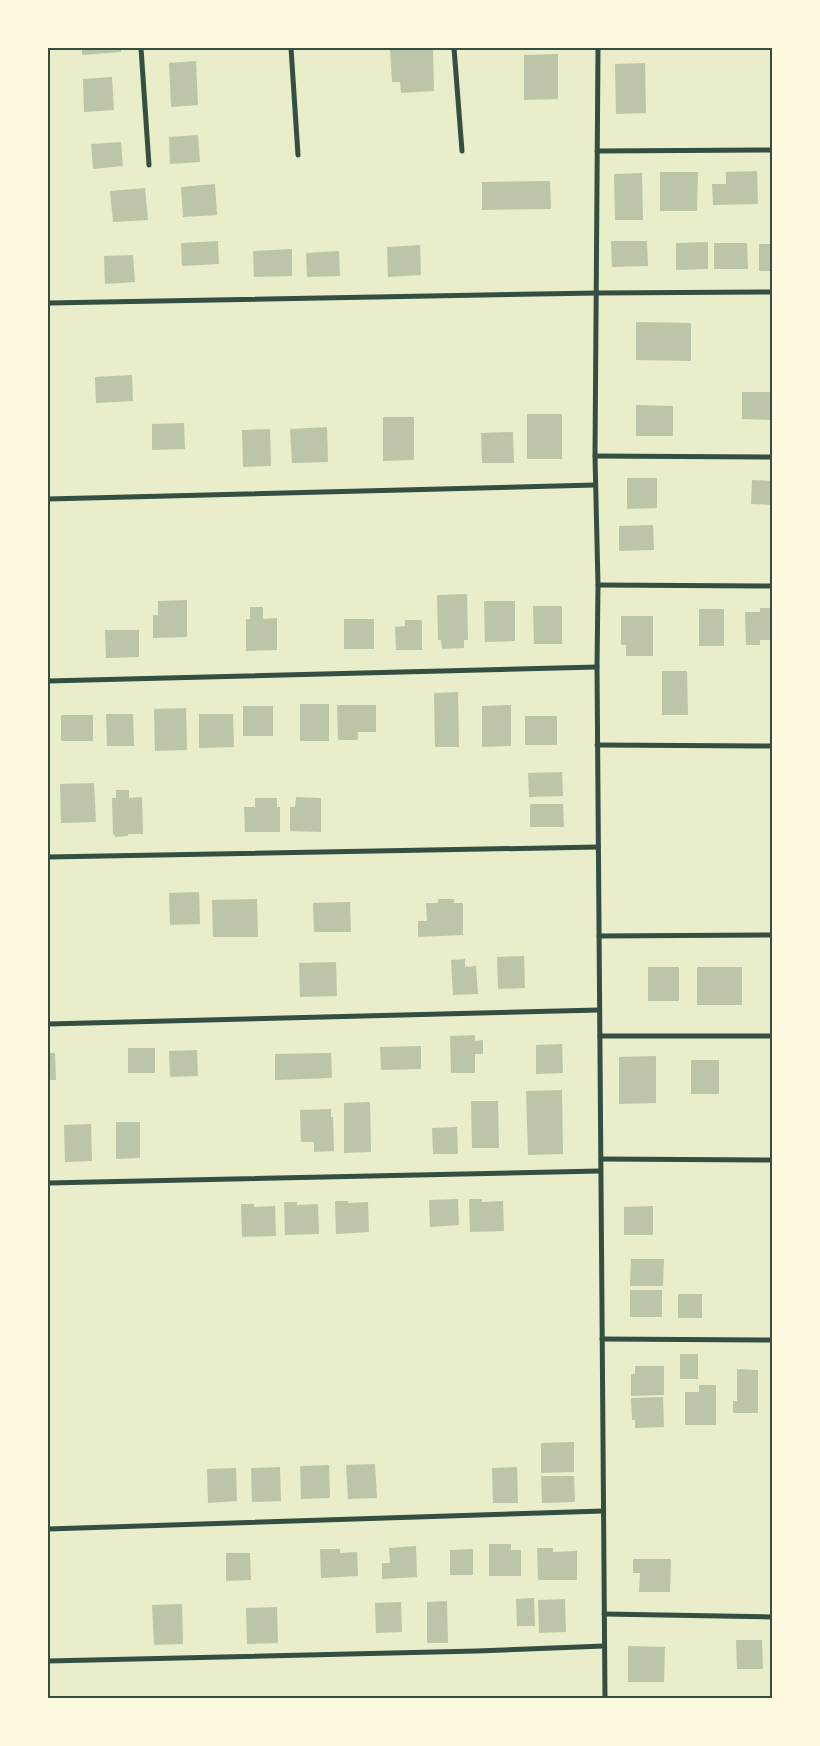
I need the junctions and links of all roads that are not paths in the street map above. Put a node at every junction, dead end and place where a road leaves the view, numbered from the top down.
1 (141, 48) edge
2 (291, 48) edge
3 (454, 48) edge
4 (598, 48) edge
5 (772, 150) edge
6 (462, 151) dead end
7 (597, 151) junction
8 (298, 155) dead end
9 (149, 165) dead end
10 (772, 292) edge
11 (597, 293) junction
12 (48, 303) edge
13 (595, 456) junction
14 (772, 457) edge
15 (595, 485) junction
16 (48, 498) edge
17 (598, 585) junction
18 (772, 586) edge
19 (597, 667) junction
20 (48, 681) edge
21 (597, 745) junction
22 (772, 746) edge
23 (598, 847) junction
24 (48, 856) edge
25 (772, 935) edge
26 (599, 936) junction
27 (599, 1010) junction
28 (48, 1024) edge
29 (600, 1036) junction
30 (772, 1036) edge
31 (600, 1159) junction
32 (772, 1160) edge
33 (600, 1172) junction
34 (48, 1183) edge
35 (602, 1340) junction
36 (772, 1340) edge
37 (603, 1511) junction
38 (48, 1529) edge
39 (604, 1614) junction
40 (772, 1617) edge
41 (604, 1646) junction
42 (48, 1661) edge
43 (605, 1698) edge

1 - 9 street
2 - 8 street
3 - 6 street
4 - 7 street
5 - 7 street
7 - 11 street
10 - 11 street
11 - 12 street
11 - 13 street
13 - 14 street
13 - 15 street
15 - 16 street
15 - 17 street
17 - 18 street
17 - 19 street
19 - 20 street
19 - 21 street
21 - 22 street
21 - 23 street
23 - 24 street
23 - 26 street
25 - 26 street
26 - 27 street
27 - 28 street
27 - 29 street
29 - 30 street
29 - 31 street
31 - 32 street
31 - 33 street
33 - 34 street
33 - 35 street
35 - 36 street
35 - 37 street
37 - 38 street
37 - 39 street
39 - 40 street
39 - 41 street
41 - 42 street
41 - 43 street

